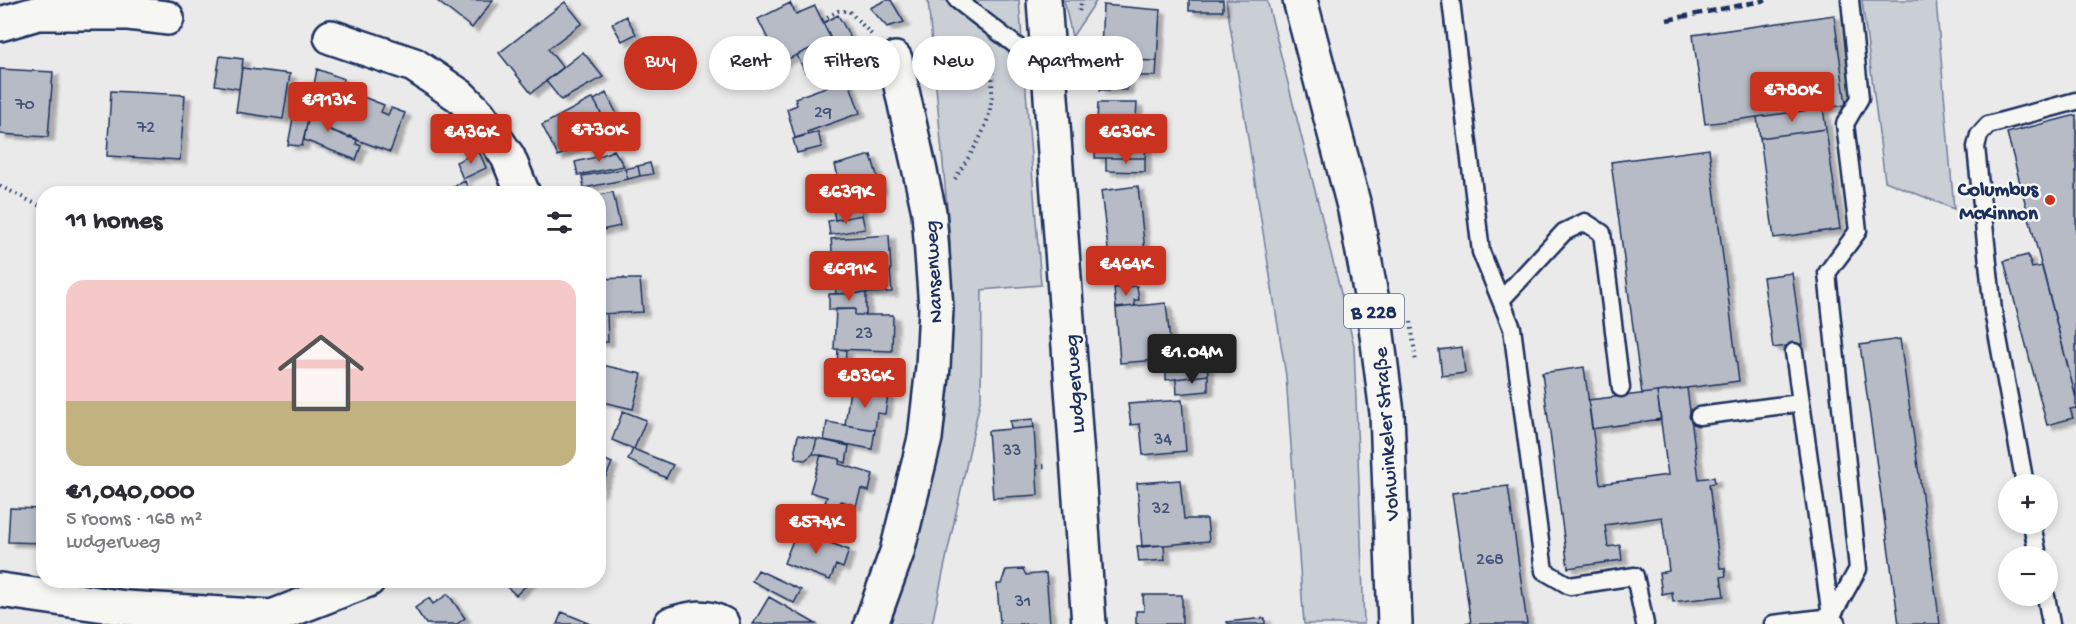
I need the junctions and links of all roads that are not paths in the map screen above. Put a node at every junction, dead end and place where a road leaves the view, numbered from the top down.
1 (957, 0) edge
2 (1044, 0) edge
3 (1300, 0) edge
4 (1451, 0) edge
5 (1850, 0) edge
6 (167, 18) dead end
7 (0, 24) edge
8 (1047, 36) edge
9 (331, 37) dead end
10 (1007, 38) edge
11 (900, 78) edge
12 (1051, 90) edge
13 (2076, 101) edge
14 (520, 186) edge
15 (1501, 300) junction
16 (1794, 352) dead end
17 (1621, 388) dead end
18 (1800, 403) junction
19 (1699, 416) dead end
20 (2023, 474) edge
21 (351, 588) edge
22 (0, 590) edge
23 (2048, 606) edge
24 (126, 608) junction
25 (1834, 620) edge
26 (282, 621) edge
27 (84, 624) edge
28 (671, 624) edge
29 (722, 624) edge
30 (871, 624) edge
31 (1089, 624) edge
32 (1395, 624) edge
33 (1645, 624) edge
34 (1773, 624) edge
35 (2051, 624) edge

1 - 10 lane
2 - 8 street, Ludgerweg
3 - 32 street, Vohwinkeler Straße / B 228
4 - 15 lane
5 - 25 lane
6 - 7 street
9 - 14 street
11 - 30 street, Nansenweg
12 - 31 street, Ludgerweg
13 - 20 lane
15 - 17 lane
15 - 33 lane
16 - 18 lane
18 - 19 lane
18 - 25 lane
21 - 26 street
22 - 24 street
23 - 35 lane
24 - 26 street
24 - 27 street
25 - 34 lane
28 - 29 street

